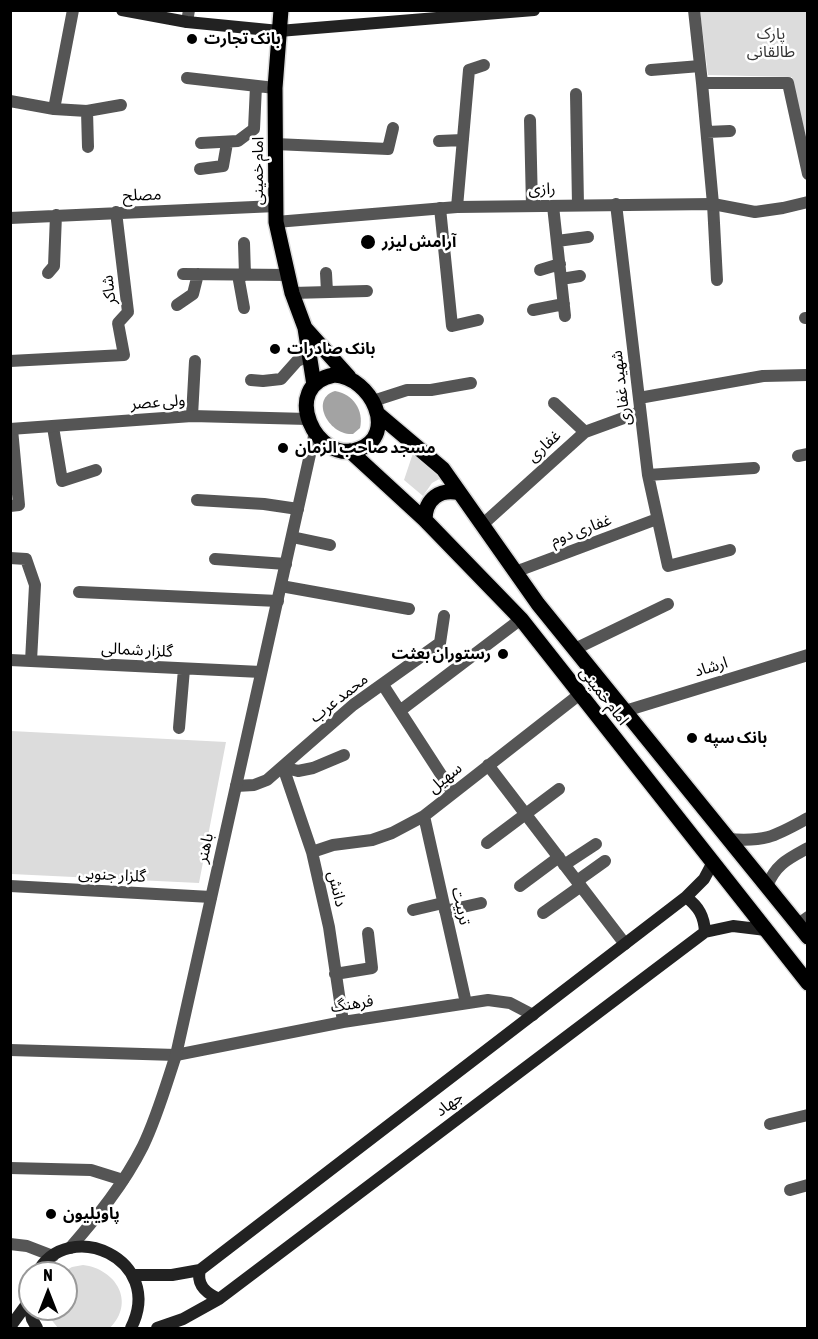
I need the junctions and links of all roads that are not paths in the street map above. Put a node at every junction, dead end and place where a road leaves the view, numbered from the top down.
1 (73, 10) edge
2 (281, 10) edge
3 (534, 10) edge
4 (694, 10) edge
5 (123, 11) edge
6 (491, 12) edge
7 (188, 16) edge
8 (279, 31) junction
9 (484, 65) dead end
10 (700, 66) junction
11 (651, 70) dead end
12 (187, 78) dead end
13 (702, 84) junction
14 (256, 86) junction
15 (275, 88) junction
16 (576, 94) dead end
17 (10, 101) edge
18 (121, 105) dead end
19 (54, 109) junction
20 (87, 111) junction
21 (530, 120) dead end
22 (393, 128) dead end
23 (729, 131) dead end
24 (707, 132) junction
25 (439, 141) dead end
26 (463, 141) junction
27 (227, 142) junction
28 (201, 143) dead end
29 (275, 144) junction
30 (88, 147) dead end
31 (200, 169) dead end
32 (807, 174) edge
33 (807, 202) edge
34 (616, 204) junction
35 (713, 204) junction
36 (578, 205) junction
37 (276, 206) junction
38 (532, 206) junction
39 (553, 206) junction
40 (458, 207) junction
41 (440, 208) junction
42 (116, 212) junction
43 (56, 215) junction
44 (10, 218) edge
45 (276, 222) junction
46 (588, 237) dead end
47 (557, 241) junction
48 (244, 243) dead end
49 (560, 264) junction
50 (540, 270) dead end
51 (48, 273) dead end
52 (326, 273) dead end
53 (183, 274) dead end
54 (198, 274) junction
55 (242, 275) junction
56 (288, 275) junction
57 (580, 276) dead end
58 (561, 279) junction
59 (717, 279) dead end
60 (367, 291) dead end
61 (292, 292) junction
62 (327, 292) junction
63 (177, 305) dead end
64 (244, 308) dead end
65 (533, 310) dead end
66 (478, 320) dead end
67 (305, 328) junction
68 (308, 356) junction
69 (10, 361) edge
70 (195, 361) dead end
71 (807, 375) edge
72 (349, 377) junction
73 (251, 380) dead end
74 (471, 383) dead end
75 (314, 385) junction
76 (639, 398) junction
77 (554, 403) dead end
78 (376, 407) junction
79 (640, 412) junction
80 (192, 416) junction
81 (312, 426) junction
82 (53, 427) junction
83 (11, 429) edge
84 (585, 432) junction
85 (350, 451) junction
86 (754, 468) dead end
87 (96, 470) dead end
88 (648, 475) junction
89 (460, 493) junction
90 (197, 500) dead end
91 (10, 506) edge
92 (298, 509) junction
93 (657, 519) junction
94 (425, 520) junction
95 (482, 525) junction
96 (292, 537) junction
97 (330, 545) dead end
98 (730, 550) dead end
99 (10, 558) edge
100 (215, 559) dead end
101 (286, 564) junction
102 (515, 572) junction
103 (281, 586) junction
104 (79, 592) dead end
105 (278, 600) junction
106 (668, 604) dead end
107 (409, 609) dead end
108 (444, 616) dead end
109 (521, 619) junction
110 (575, 650) junction
111 (807, 655) edge
112 (10, 660) edge
113 (31, 661) junction
114 (184, 669) junction
115 (261, 672) junction
116 (384, 685) junction
117 (580, 694) junction
118 (401, 710) junction
119 (625, 711) junction
120 (179, 728) dead end
121 (344, 755) dead end
122 (488, 765) junction
123 (283, 767) junction
124 (236, 786) junction
125 (559, 789) dead end
126 (453, 793) junction
127 (526, 815) junction
128 (424, 816) junction
129 (807, 818) edge
130 (729, 839) junction
131 (487, 843) dead end
132 (596, 844) dead end
133 (807, 848) edge
134 (312, 852) junction
135 (562, 861) junction
136 (605, 861) dead end
137 (713, 862) junction
138 (579, 884) junction
139 (10, 886) edge
140 (520, 886) dead end
141 (766, 886) junction
142 (211, 897) junction
143 (686, 897) junction
144 (481, 903) dead end
145 (444, 907) junction
146 (413, 910) dead end
147 (543, 914) dead end
148 (804, 926) edge
149 (766, 930) junction
150 (705, 932) junction
151 (368, 933) dead end
152 (625, 944) junction
153 (335, 974) junction
154 (807, 983) edge
155 (466, 1003) junction
156 (533, 1015) junction
157 (343, 1022) junction
158 (10, 1050) edge
159 (176, 1054) junction
160 (807, 1115) edge
161 (770, 1124) dead end
162 (10, 1168) edge
163 (123, 1180) junction
164 (807, 1185) edge
165 (790, 1190) dead end
166 (10, 1244) edge
167 (70, 1248) junction
168 (53, 1256) junction
169 (48, 1261) edge
170 (200, 1270) junction
171 (132, 1275) junction
172 (219, 1299) junction
173 (131, 1329) edge
174 (157, 1329) edge

1 - 19 street
2 - 8 main road, امام خمینی
3 - 6 main road
4 - 10 street
5 - 7 main road
6 - 8 main road
7 - 8 main road
8 - 15 main road, امام خمینی
9 - 26 street
10 - 11 street
10 - 13 street
12 - 14 street
13 - 24 street
13 - 32 street
14 - 15 street
14 - 27 street
15 - 29 main road, امام خمینی
16 - 36 street
17 - 19 street
18 - 20 street
19 - 20 street
20 - 30 street
21 - 38 street
22 - 29 street
23 - 24 street
24 - 35 street
25 - 26 street
26 - 40 street
27 - 28 street
27 - 31 street
29 - 37 main road, امام خمینی
33 - 35 street, رازی
34 - 35 street, رازی
34 - 36 street, رازی
34 - 76 street, شهید غفاری
35 - 59 street
36 - 39 street, رازی
37 - 42 street, مصلح
37 - 45 main road, امام خمینی
38 - 39 street, رازی
38 - 40 street, رازی
39 - 47 street
40 - 41 street, رازی
41 - 45 street, رازی
41 - 66 street
42 - 43 street, مصلح
42 - 69 street, شاکر
43 - 44 street, مصلح
43 - 51 street
45 - 56 main road, امام خمینی
46 - 47 street
47 - 49 street
48 - 55 street
49 - 50 street
49 - 58 street
52 - 62 street
53 - 54 street
54 - 55 street
54 - 63 street
55 - 56 street
55 - 64 street
56 - 61 main road, امام خمینی
57 - 58 street
58 - 65 street
60 - 62 street
61 - 62 street
61 - 67 main road, امام خمینی
67 - 68 main road, امام خمینی
67 - 72 main road, امام خمینی
68 - 73 street
68 - 75 main road, امام خمینی
70 - 80 street
71 - 76 street
72 - 75 main road
72 - 78 main road
74 - 78 street
75 - 81 main road
76 - 79 street, شهید غفاری
77 - 84 street
78 - 85 main road
78 - 89 main road, امام خمینی
79 - 84 street, غفاری
79 - 88 street, شهید غفاری
80 - 81 street, ولی عصر
80 - 82 street, ولی عصر
81 - 85 main road
81 - 92 street, باهنر
82 - 83 street, ولی عصر
82 - 87 street
83 - 91 street
84 - 95 street, غفاری
85 - 94 main road, امام خمینی
86 - 88 street
88 - 93 street, شهید غفاری
89 - 94 main road
89 - 95 main road, امام خمینی
90 - 92 street
92 - 96 street, باهنر
93 - 98 street, شهید غفاری
93 - 102 street, غفاری دوم
94 - 109 main road, امام خمینی
95 - 102 main road, امام خمینی
96 - 97 street
96 - 101 street, باهنر
99 - 113 street
100 - 101 street
101 - 103 street, باهنر
102 - 110 main road, امام خمینی
103 - 105 street, باهنر
103 - 107 street
104 - 105 street
105 - 115 street, باهنر
106 - 110 street
108 - 116 street, محمد عرب
109 - 117 main road, امام خمینی
109 - 118 street
110 - 119 main road, امام خمینی
111 - 119 street, ارشاد
112 - 113 street, گلزار شمالی
113 - 114 street, گلزار شمالی
114 - 115 street, گلزار شمالی
114 - 120 street
115 - 124 street, باهنر
116 - 118 street
116 - 123 street, محمد عرب
117 - 122 street, سهیل
117 - 137 main road, امام خمینی
118 - 126 street
119 - 130 main road, امام خمینی
121 - 123 street
122 - 126 street, سهیل
122 - 127 street
123 - 124 street, محمد عرب
123 - 134 street, دانش
124 - 142 street, باهنر
125 - 127 street
126 - 128 street, سهیل
127 - 131 street
127 - 135 street
128 - 134 street, سهیل
128 - 145 street, تربیت
129 - 130 street
130 - 141 main road, امام خمینی
132 - 135 street
133 - 141 street
134 - 153 street, دانش
135 - 138 street
135 - 140 street
136 - 138 street
137 - 143 main road, جهاد
137 - 149 main road, امام خمینی
138 - 147 street
138 - 152 street
139 - 142 street, گلزار جنوبی
141 - 148 main road, امام خمینی
142 - 159 street, باهنر
143 - 150 main road
143 - 152 main road, جهاد
144 - 145 street
145 - 146 street
145 - 155 street, تربیت
149 - 150 main road, جهاد
149 - 154 main road, امام خمینی
150 - 172 main road, جهاد
151 - 153 street
152 - 156 main road, جهاد
153 - 157 street, دانش
155 - 156 street, فرهنگ
155 - 157 street, فرهنگ
156 - 170 main road, جهاد
157 - 159 street, فرهنگ
158 - 159 street, فرهنگ
159 - 163 street, باهنر
160 - 161 street
162 - 163 street
163 - 167 street, باهنر
164 - 165 street
166 - 168 street
167 - 168 main road
167 - 171 main road
168 - 169 main road
170 - 171 main road, جهاد
170 - 172 main road
171 - 173 main road
172 - 174 main road, جهاد

